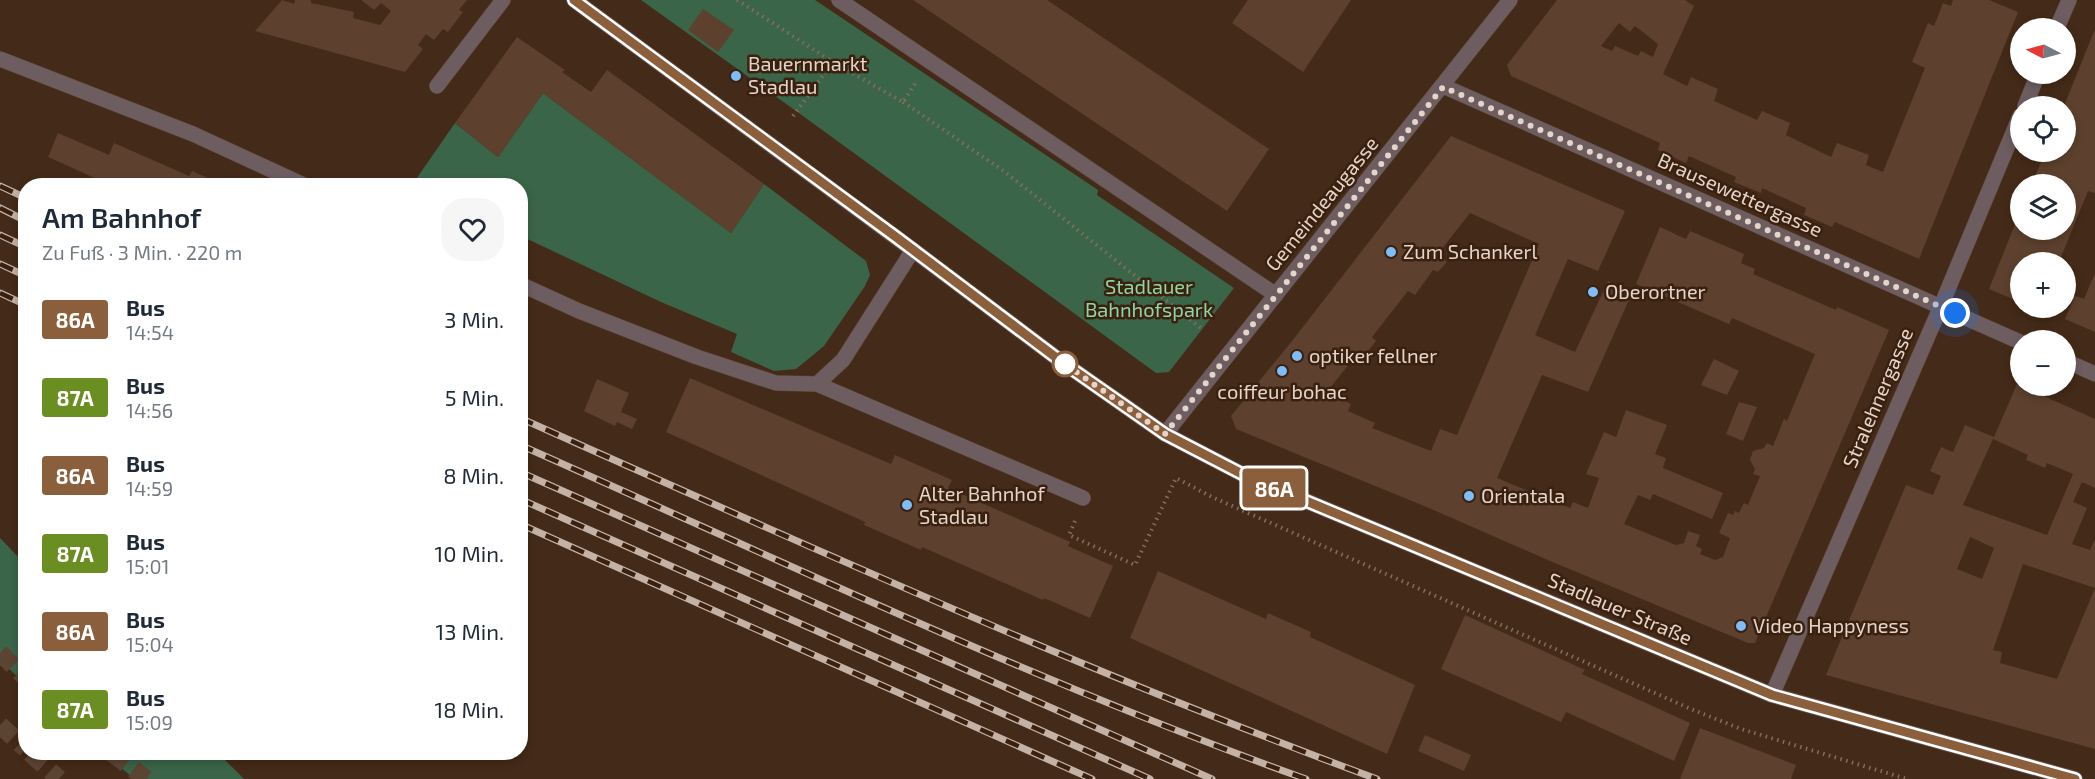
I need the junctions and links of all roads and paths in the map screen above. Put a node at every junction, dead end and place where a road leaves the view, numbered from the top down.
1 (503, 0) edge
2 (574, 0) edge
3 (737, 0) edge
4 (839, 0) edge
5 (1510, 0) edge
6 (2069, 0) edge
7 (2061, 18) edge
8 (0, 59) edge
9 (833, 62) junction
10 (930, 62) junction
11 (437, 86) dead end
12 (1443, 87) junction
13 (903, 102) junction
14 (792, 116) dead end
15 (2010, 140) edge
16 (289, 178) edge
17 (913, 250) junction
18 (528, 288) edge
19 (1275, 296) junction
20 (1941, 306) junction
21 (1202, 329) dead end
22 (2010, 337) edge
23 (2076, 366) edge
24 (2095, 374) edge
25 (817, 384) junction
26 (1165, 434) junction
27 (1083, 498) joint
28 (1772, 695) junction
29 (1907, 779) edge
30 (2076, 779) edge

1 - 11 street
2 - 17 street, Stadlauer Straße
3 - 9 path
4 - 10 street
5 - 12 street, Gemeindeaugasse
6 - 7 street
8 - 16 street
9 - 13 path
9 - 14 path
10 - 13 path
10 - 19 street
12 - 19 street, Gemeindeaugasse
12 - 20 street, Brausewettergasse
13 - 21 path
15 - 20 street, Stralehnergasse
17 - 25 street
17 - 26 street, Stadlauer Straße
18 - 25 street
19 - 26 street, Gemeindeaugasse
20 - 22 street, Brausewettergasse
20 - 28 street, Stralehnergasse
23 - 24 street
25 - 27 street
26 - 28 street, Stadlauer Straße
27 - 29 path
28 - 30 street, Stadlauer Straße

